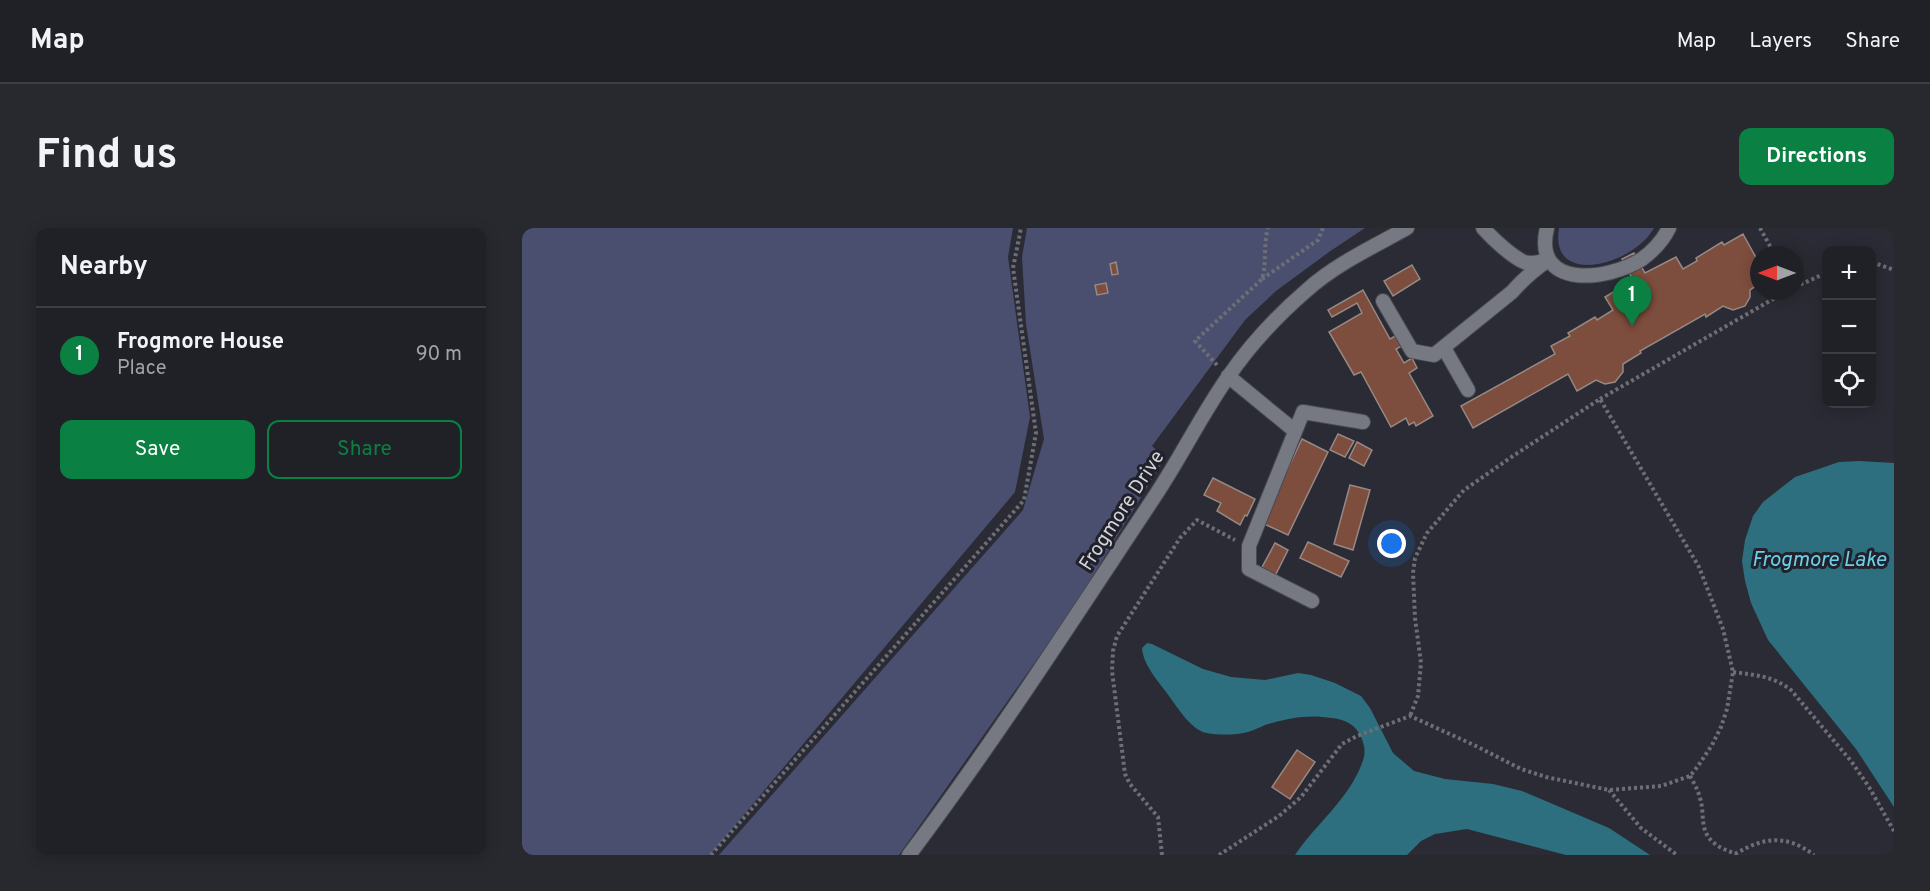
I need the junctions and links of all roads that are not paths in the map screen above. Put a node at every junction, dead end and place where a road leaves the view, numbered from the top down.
1 (1407, 228) edge
2 (1483, 228) edge
3 (1547, 228) edge
4 (1669, 228) edge
5 (1548, 260) junction
6 (1383, 301) dead end
7 (1444, 348) junction
8 (1228, 376) junction
9 (1467, 390) dead end
10 (1363, 422) dead end
11 (1295, 431) junction
12 (1312, 601) dead end
13 (909, 855) edge

1 - 8 lane, Frogmore Drive
2 - 5 lane
3 - 5 lane
4 - 5 lane
5 - 7 lane
6 - 7 lane
7 - 9 lane
8 - 11 lane
8 - 13 lane, Frogmore Drive
10 - 11 lane
11 - 12 lane

